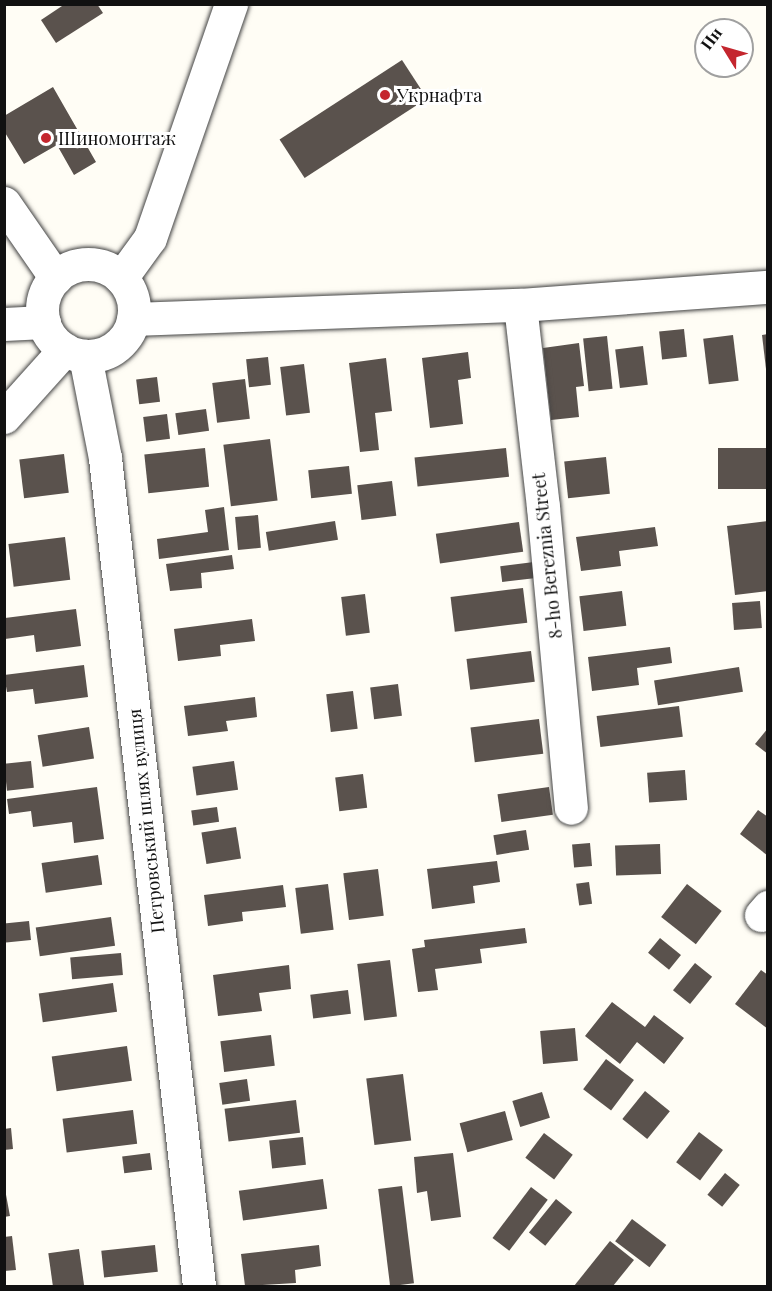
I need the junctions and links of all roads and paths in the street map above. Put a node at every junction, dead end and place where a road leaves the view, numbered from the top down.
1 (232, 6) edge
2 (4, 203) edge
3 (56, 278) junction
4 (121, 278) junction
5 (768, 287) edge
6 (520, 305) junction
7 (133, 319) junction
8 (44, 322) junction
9 (4, 324) edge
10 (75, 353) junction
11 (4, 417) edge
12 (571, 808) dead end
13 (199, 1287) edge

1 - 4 street
2 - 3 street
3 - 4 street
3 - 8 street
4 - 7 street
5 - 6 street
6 - 7 street
6 - 12 street, 8-ho Bereznia Street
7 - 10 street
8 - 9 street
8 - 10 street, Петровський шлях вулиця
10 - 11 street
10 - 13 street, Петровський шлях вулиця

